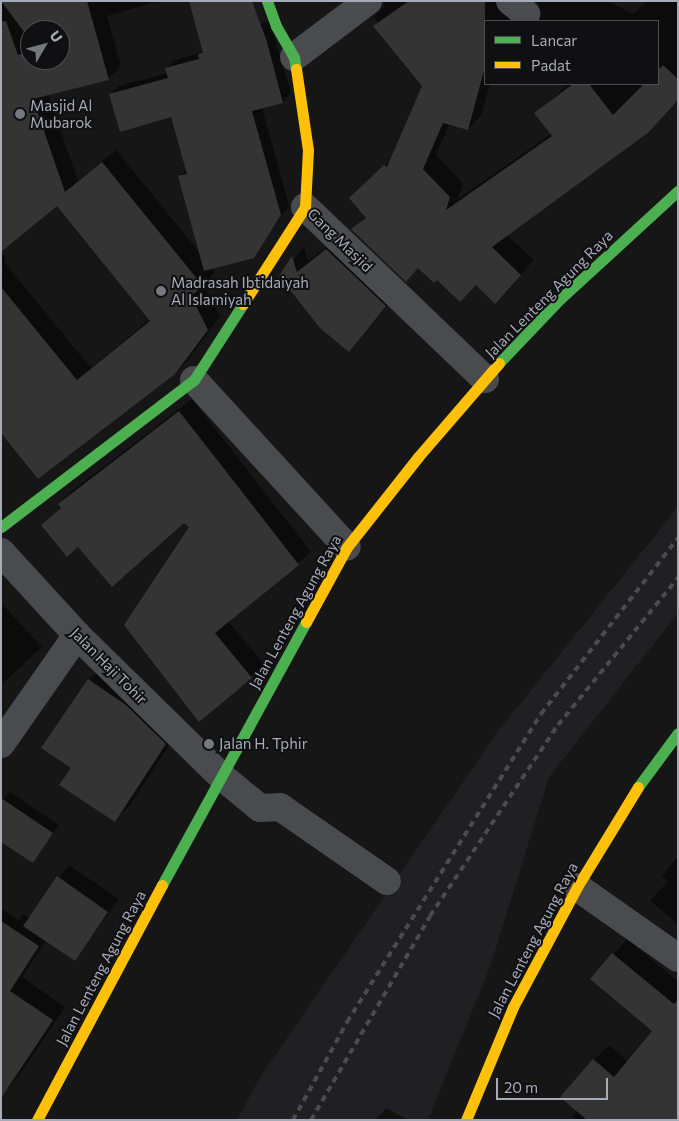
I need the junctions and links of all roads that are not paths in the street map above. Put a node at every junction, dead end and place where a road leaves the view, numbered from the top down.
1 (267, 1) edge
2 (368, 1) edge
3 (294, 57) junction
4 (678, 191) edge
5 (305, 207) junction
6 (485, 379) junction
7 (194, 380) junction
8 (1, 527) edge
9 (347, 547) junction
10 (1, 552) edge
11 (77, 635) junction
12 (678, 733) edge
13 (1, 744) edge
14 (221, 776) junction
15 (387, 881) dead end
16 (577, 887) junction
17 (678, 958) edge
18 (37, 1120) edge
19 (466, 1120) edge

1 - 3 main road, Gang Masjid
2 - 3 street
3 - 5 main road, Gang Masjid
4 - 6 main road, Jalan Lenteng Agung Raya
5 - 6 street, Gang Masjid
5 - 7 main road
6 - 9 main road, Jalan Lenteng Agung Raya
7 - 8 main road
7 - 9 street
9 - 14 main road, Jalan Lenteng Agung Raya
10 - 11 street, Jalan Haji Tohir
11 - 13 street
11 - 14 street, Jalan Haji Tohir
12 - 16 main road, Jalan Lenteng Agung Raya
14 - 15 street, Jalan Haji Tohir
14 - 18 main road, Jalan Lenteng Agung Raya
16 - 17 street
16 - 19 main road, Jalan Lenteng Agung Raya

